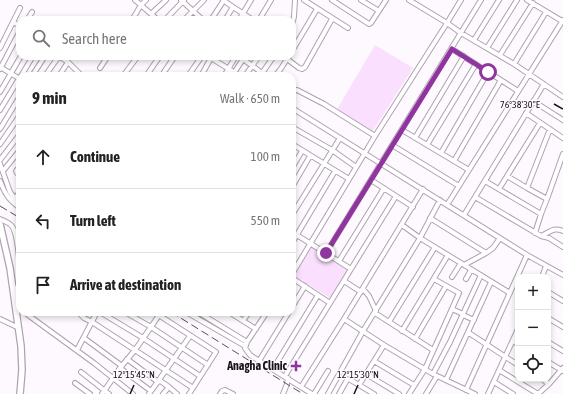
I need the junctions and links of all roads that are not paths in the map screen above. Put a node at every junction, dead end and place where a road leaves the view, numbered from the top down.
1 (135, 0) edge
2 (146, 0) edge
3 (166, 0) edge
4 (183, 0) edge
5 (204, 0) edge
6 (223, 0) edge
7 (251, 0) edge
8 (271, 0) edge
9 (295, 0) edge
10 (304, 0) edge
11 (332, 0) edge
12 (361, 0) edge
13 (386, 0) edge
14 (408, 0) edge
15 (461, 0) edge
16 (481, 0) edge
17 (499, 0) edge
18 (517, 0) edge
19 (527, 0) edge
20 (533, 4) junction
21 (141, 5) junction
22 (233, 7) junction
23 (20, 8) dead end
24 (317, 9) junction
25 (379, 11) junction
26 (32, 12) dead end
27 (193, 12) junction
28 (546, 12) junction
29 (243, 14) junction
30 (30, 16) edge
31 (134, 16) edge
32 (152, 16) edge
33 (154, 16) edge
34 (169, 16) edge
35 (188, 16) edge
36 (196, 16) edge
37 (213, 16) edge
38 (227, 16) edge
39 (246, 16) edge
40 (261, 16) edge
41 (294, 16) edge
42 (332, 19) junction
43 (563, 21) edge
44 (13, 22) junction
45 (447, 23) junction
46 (16, 24) edge
47 (348, 28) dead end
48 (461, 33) junction
49 (16, 38) edge
50 (474, 40) junction
51 (296, 44) edge
52 (0, 48) edge
53 (487, 48) junction
54 (452, 49) junction
55 (500, 55) junction
56 (464, 56) junction
57 (18, 60) edge
58 (31, 60) edge
59 (42, 60) edge
60 (56, 60) edge
61 (65, 60) edge
62 (105, 60) edge
63 (135, 60) edge
64 (157, 60) edge
65 (172, 60) edge
66 (199, 60) edge
67 (211, 60) edge
68 (215, 60) edge
69 (238, 60) edge
70 (240, 60) edge
71 (245, 60) edge
72 (256, 60) edge
73 (271, 60) edge
74 (286, 60) edge
75 (291, 60) edge
76 (68, 62) junction
77 (476, 64) junction
78 (514, 64) junction
79 (252, 66) junction
80 (0, 68) edge
81 (100, 68) dead end
82 (228, 69) junction
83 (77, 71) edge
84 (24, 72) edge
85 (35, 72) edge
86 (48, 72) edge
87 (62, 72) edge
88 (126, 72) edge
89 (149, 72) edge
90 (164, 72) dead end
91 (191, 72) edge
92 (203, 72) edge
93 (226, 72) edge
94 (234, 72) joint
95 (248, 72) edge
96 (259, 72) edge
97 (262, 72) edge
98 (278, 72) edge
99 (488, 72) junction
100 (10, 73) junction
101 (529, 74) junction
102 (16, 76) edge
103 (501, 80) junction
104 (16, 84) edge
105 (544, 84) junction
106 (296, 90) edge
107 (518, 91) junction
108 (0, 92) edge
109 (563, 97) edge
110 (534, 101) junction
111 (16, 103) edge
112 (0, 110) edge
113 (296, 112) edge
114 (526, 113) junction
115 (563, 120) edge
116 (16, 121) edge
117 (540, 123) junction
118 (0, 129) edge
119 (296, 129) edge
120 (550, 129) junction
121 (402, 130) junction
122 (375, 136) junction
123 (340, 138) junction
124 (415, 138) junction
125 (563, 138) edge
126 (16, 139) edge
127 (0, 144) edge
128 (392, 145) junction
129 (427, 145) junction
130 (296, 147) edge
131 (332, 150) junction
132 (302, 151) junction
133 (365, 153) junction
134 (441, 153) junction
135 (563, 154) edge
136 (16, 155) edge
137 (310, 156) junction
138 (0, 160) edge
139 (296, 161) edge
140 (454, 161) junction
141 (0, 164) edge
142 (323, 164) junction
143 (381, 164) junction
144 (356, 167) junction
145 (470, 170) junction
146 (3, 171) junction
147 (335, 171) junction
148 (508, 176) junction
149 (349, 179) junction
150 (296, 180) edge
151 (371, 180) junction
152 (0, 181) edge
153 (485, 181) junction
154 (459, 186) junction
155 (384, 188) junction
156 (527, 188) junction
157 (423, 189) junction
158 (499, 189) junction
159 (16, 196) edge
160 (396, 196) junction
161 (476, 196) junction
162 (14, 198) joint
163 (547, 199) junction
164 (440, 200) junction
165 (16, 205) edge
166 (447, 205) junction
167 (413, 207) junction
168 (296, 208) edge
169 (541, 214) junction
170 (464, 215) junction
171 (430, 218) junction
172 (0, 219) edge
173 (0, 224) edge
174 (402, 225) junction
175 (563, 231) edge
176 (16, 232) edge
177 (535, 233) junction
178 (297, 235) joint
179 (541, 236) junction
180 (420, 238) junction
181 (500, 238) junction
182 (311, 244) junction
183 (435, 247) junction
184 (563, 247) edge
185 (326, 253) junction
186 (486, 253) junction
187 (448, 255) junction
188 (527, 255) junction
189 (339, 261) junction
190 (462, 264) junction
191 (546, 266) junction
192 (296, 268) edge
193 (351, 268) junction
194 (472, 270) junction
195 (543, 274) edge
196 (481, 275) junction
197 (563, 275) edge
198 (452, 276) dead end
199 (434, 279) junction
200 (296, 280) edge
201 (344, 280) junction
202 (466, 280) dead end
203 (491, 282) junction
204 (305, 286) junction
205 (446, 286) junction
206 (13, 288) joint
207 (362, 290) junction
208 (510, 293) junction
209 (551, 294) edge
210 (318, 295) junction
211 (296, 301) edge
212 (563, 301) edge
213 (330, 302) junction
214 (16, 308) edge
215 (452, 309) junction
216 (375, 312) junction
217 (463, 314) junction
218 (17, 316) edge
219 (29, 316) edge
220 (82, 316) edge
221 (96, 316) edge
222 (106, 316) edge
223 (132, 316) edge
224 (156, 316) edge
225 (161, 316) edge
226 (193, 316) edge
227 (205, 316) edge
228 (236, 316) edge
229 (246, 316) edge
230 (264, 316) edge
231 (287, 316) edge
232 (0, 319) edge
233 (344, 319) junction
234 (474, 320) junction
235 (551, 320) edge
236 (243, 321) junction
237 (92, 322) junction
238 (389, 322) junction
239 (151, 327) junction
240 (563, 327) edge
241 (19, 328) junction
242 (256, 329) junction
243 (363, 331) junction
244 (402, 331) junction
245 (468, 332) junction
246 (190, 336) junction
247 (515, 336) edge
248 (20, 337) junction
249 (84, 338) junction
250 (143, 338) junction
251 (414, 339) junction
252 (513, 341) joint
253 (247, 342) junction
254 (486, 344) junction
255 (551, 344) edge
256 (384, 345) junction
257 (245, 346) junction
258 (182, 348) junction
259 (77, 350) junction
260 (135, 350) junction
261 (433, 350) junction
262 (563, 351) edge
263 (505, 357) junction
264 (127, 359) junction
265 (174, 359) junction
266 (259, 361) junction
267 (374, 361) junction
268 (515, 363) edge
269 (551, 364) edge
270 (208, 365) junction
271 (121, 367) junction
272 (272, 369) junction
273 (425, 369) junction
274 (500, 370) junction
275 (563, 370) edge
276 (166, 371) junction
277 (328, 371) dead end
278 (81, 372) dead end
279 (366, 374) junction
280 (435, 375) junction
281 (200, 376) junction
282 (286, 377) junction
283 (113, 378) junction
284 (446, 380) junction
285 (158, 381) junction
286 (494, 382) junction
287 (546, 382) edge
288 (74, 383) dead end
289 (549, 384) junction
290 (360, 385) junction
291 (414, 385) junction
292 (169, 387) junction
293 (301, 387) junction
294 (193, 388) junction
295 (466, 390) junction
296 (103, 392) edge
297 (150, 393) edge
298 (17, 394) edge
299 (20, 394) edge
300 (90, 394) edge
301 (109, 394) edge
302 (133, 394) edge
303 (163, 394) edge
304 (177, 394) edge
305 (189, 394) edge
306 (220, 394) edge
307 (233, 394) edge
308 (284, 394) edge
309 (313, 394) edge
310 (328, 394) edge
311 (339, 394) edge
312 (373, 394) edge
313 (399, 394) edge
314 (409, 394) edge
315 (426, 394) edge
316 (475, 394) edge
317 (488, 394) edge
318 (513, 394) edge

1 - 21 street
2 - 21 street
3 - 33 street
4 - 27 street
4 - 34 street
5 - 27 street
6 - 22 street
6 - 37 street
7 - 29 street
8 - 40 street
9 - 41 street
10 - 24 street
11 - 25 street
12 - 25 street
13 - 25 street
14 - 45 street
15 - 45 street
16 - 48 street
17 - 50 street
18 - 53 street
19 - 20 street
20 - 28 street
20 - 55 street
21 - 31 street
21 - 32 street
22 - 29 street
22 - 38 street
23 - 44 street
24 - 42 street
24 - 51 street
26 - 30 street
27 - 35 street
27 - 36 street
28 - 43 street
28 - 78 street
29 - 39 street
42 - 47 street
42 - 75 street
43 - 101 street
44 - 46 street
44 - 52 street
45 - 48 street
45 - 122 street
48 - 50 street
48 - 54 street
49 - 80 street
50 - 53 street
53 - 55 street
54 - 56 street
54 - 121 street
55 - 78 street
56 - 77 street
56 - 124 street
57 - 100 street
58 - 84 street
59 - 85 street
60 - 86 street
61 - 76 street
62 - 81 street
63 - 88 street
64 - 89 street
65 - 90 street
66 - 91 street
67 - 92 street
68 - 82 street
69 - 82 street
70 - 94 street
71 - 79 street
72 - 79 street
73 - 97 street
74 - 98 street
76 - 83 street
76 - 87 street
77 - 99 street
77 - 129 street
78 - 101 street
79 - 95 street
79 - 96 street
80 - 100 street
82 - 93 street
82 - 94 street
99 - 103 street
99 - 134 street
100 - 102 street
100 - 108 street
101 - 105 street
101 - 107 street
103 - 107 street
103 - 140 street
104 - 112 street
105 - 109 street
105 - 110 street
106 - 122 street
107 - 145 street
110 - 114 street
110 - 115 street
111 - 118 street
113 - 123 street
114 - 117 street
114 - 153 street
116 - 127 street
117 - 120 street
117 - 148 street
119 - 131 street
120 - 125 street
120 - 156 street
121 - 124 street
121 - 128 street
122 - 133 street
123 - 131 street
123 - 133 street
124 - 129 street
126 - 138 street
128 - 143 street
128 - 154 street
129 - 134 street
130 - 132 street
131 - 142 street
131 - 144 street
132 - 137 street
132 - 139 street
133 - 143 street
133 - 144 street
134 - 140 street
135 - 163 street
136 - 146 street
137 - 142 street
137 - 150 street
140 - 145 street
141 - 146 street
142 - 147 street
142 - 168 street
143 - 151 street
143 - 157 street
144 - 149 street
145 - 154 street
146 - 162 street
147 - 149 street
147 - 178 street
148 - 156 street
148 - 158 street
149 - 182 street
151 - 155 street
151 - 185 street
152 - 165 street
153 - 158 street
153 - 161 street
154 - 166 street
155 - 160 street
155 - 189 street
156 - 163 street
157 - 164 street
157 - 167 street
158 - 169 street
159 - 162 street
160 - 167 street
160 - 193 street
161 - 170 street
161 - 177 street
163 - 169 street
164 - 166 street
164 - 171 street
166 - 170 street
167 - 174 street
169 - 177 street
170 - 181 street
171 - 180 street
171 - 186 street
172 - 176 street
173 - 206 main road
174 - 180 street
174 - 207 street
175 - 179 street
177 - 179 street
178 - 182 street
179 - 184 street
180 - 183 street
180 - 216 street
181 - 186 street
181 - 188 street
182 - 185 street
182 - 192 street
183 - 187 street
183 - 238 street
185 - 189 street
186 - 190 street
187 - 190 street
187 - 199 street
188 - 191 street
188 - 208 street
189 - 193 street
190 - 194 street
190 - 198 street
191 - 195 street
191 - 197 street
193 - 201 street
194 - 196 street
194 - 202 street
196 - 203 street
196 - 217 street
199 - 205 street
199 - 244 street
200 - 204 street
201 - 207 street
201 - 213 street
203 - 208 street
203 - 234 street
204 - 210 street
204 - 211 street
205 - 215 street
205 - 251 street
206 - 214 main road
207 - 216 street
207 - 233 street
208 - 254 street
209 - 212 street
210 - 213 street
210 - 272 street
213 - 282 street
215 - 217 street
215 - 261 street
216 - 238 street
216 - 243 street
217 - 234 street
217 - 280 street
218 - 241 main road
219 - 259 street
220 - 237 street
221 - 237 street
222 - 250 street
223 - 239 street
224 - 239 street
225 - 246 street
226 - 257 street
227 - 253 street
228 - 236 street
229 - 236 street
230 - 242 street
231 - 266 street
232 - 241 street
233 - 243 street
233 - 293 street
234 - 245 street
235 - 240 street
236 - 242 street
237 - 249 street
237 - 260 street
238 - 244 street
239 - 250 street
239 - 258 street
241 - 248 main road
242 - 253 street
243 - 256 street
243 - 310 street
244 - 251 street
245 - 254 street
245 - 284 street
246 - 258 street
246 - 270 street
247 - 252 street
248 - 298 main road
248 - 299 main road
249 - 259 street
249 - 271 street
250 - 260 street
250 - 265 street
251 - 261 street
252 - 263 street
253 - 257 street
254 - 263 street
254 - 295 street
255 - 262 street
256 - 267 street
256 - 273 street
257 - 266 street
258 - 265 street
258 - 270 street
259 - 283 street
260 - 264 street
260 - 276 street
261 - 273 street
263 - 268 street
263 - 274 street
264 - 271 street
264 - 285 street
265 - 276 street
265 - 281 street
266 - 272 street
267 - 279 street
267 - 291 street
269 - 275 street
270 - 281 street
271 - 283 street
271 - 297 street
272 - 282 street
273 - 280 street
273 - 291 street
274 - 286 street
274 - 289 street
275 - 289 street
276 - 285 street
276 - 294 street
277 - 309 street
278 - 296 street
279 - 290 street
279 - 313 street
280 - 284 street
280 - 315 street
281 - 294 street
282 - 293 street
282 - 308 street
283 - 296 street
283 - 302 street
284 - 295 street
285 - 292 street
285 - 297 street
286 - 317 street
286 - 318 street
287 - 289 street
288 - 300 street
290 - 311 street
290 - 312 street
291 - 314 street
292 - 303 street
292 - 304 street
293 - 309 street
294 - 305 street
295 - 316 street
296 - 301 street
306 - 307 street

